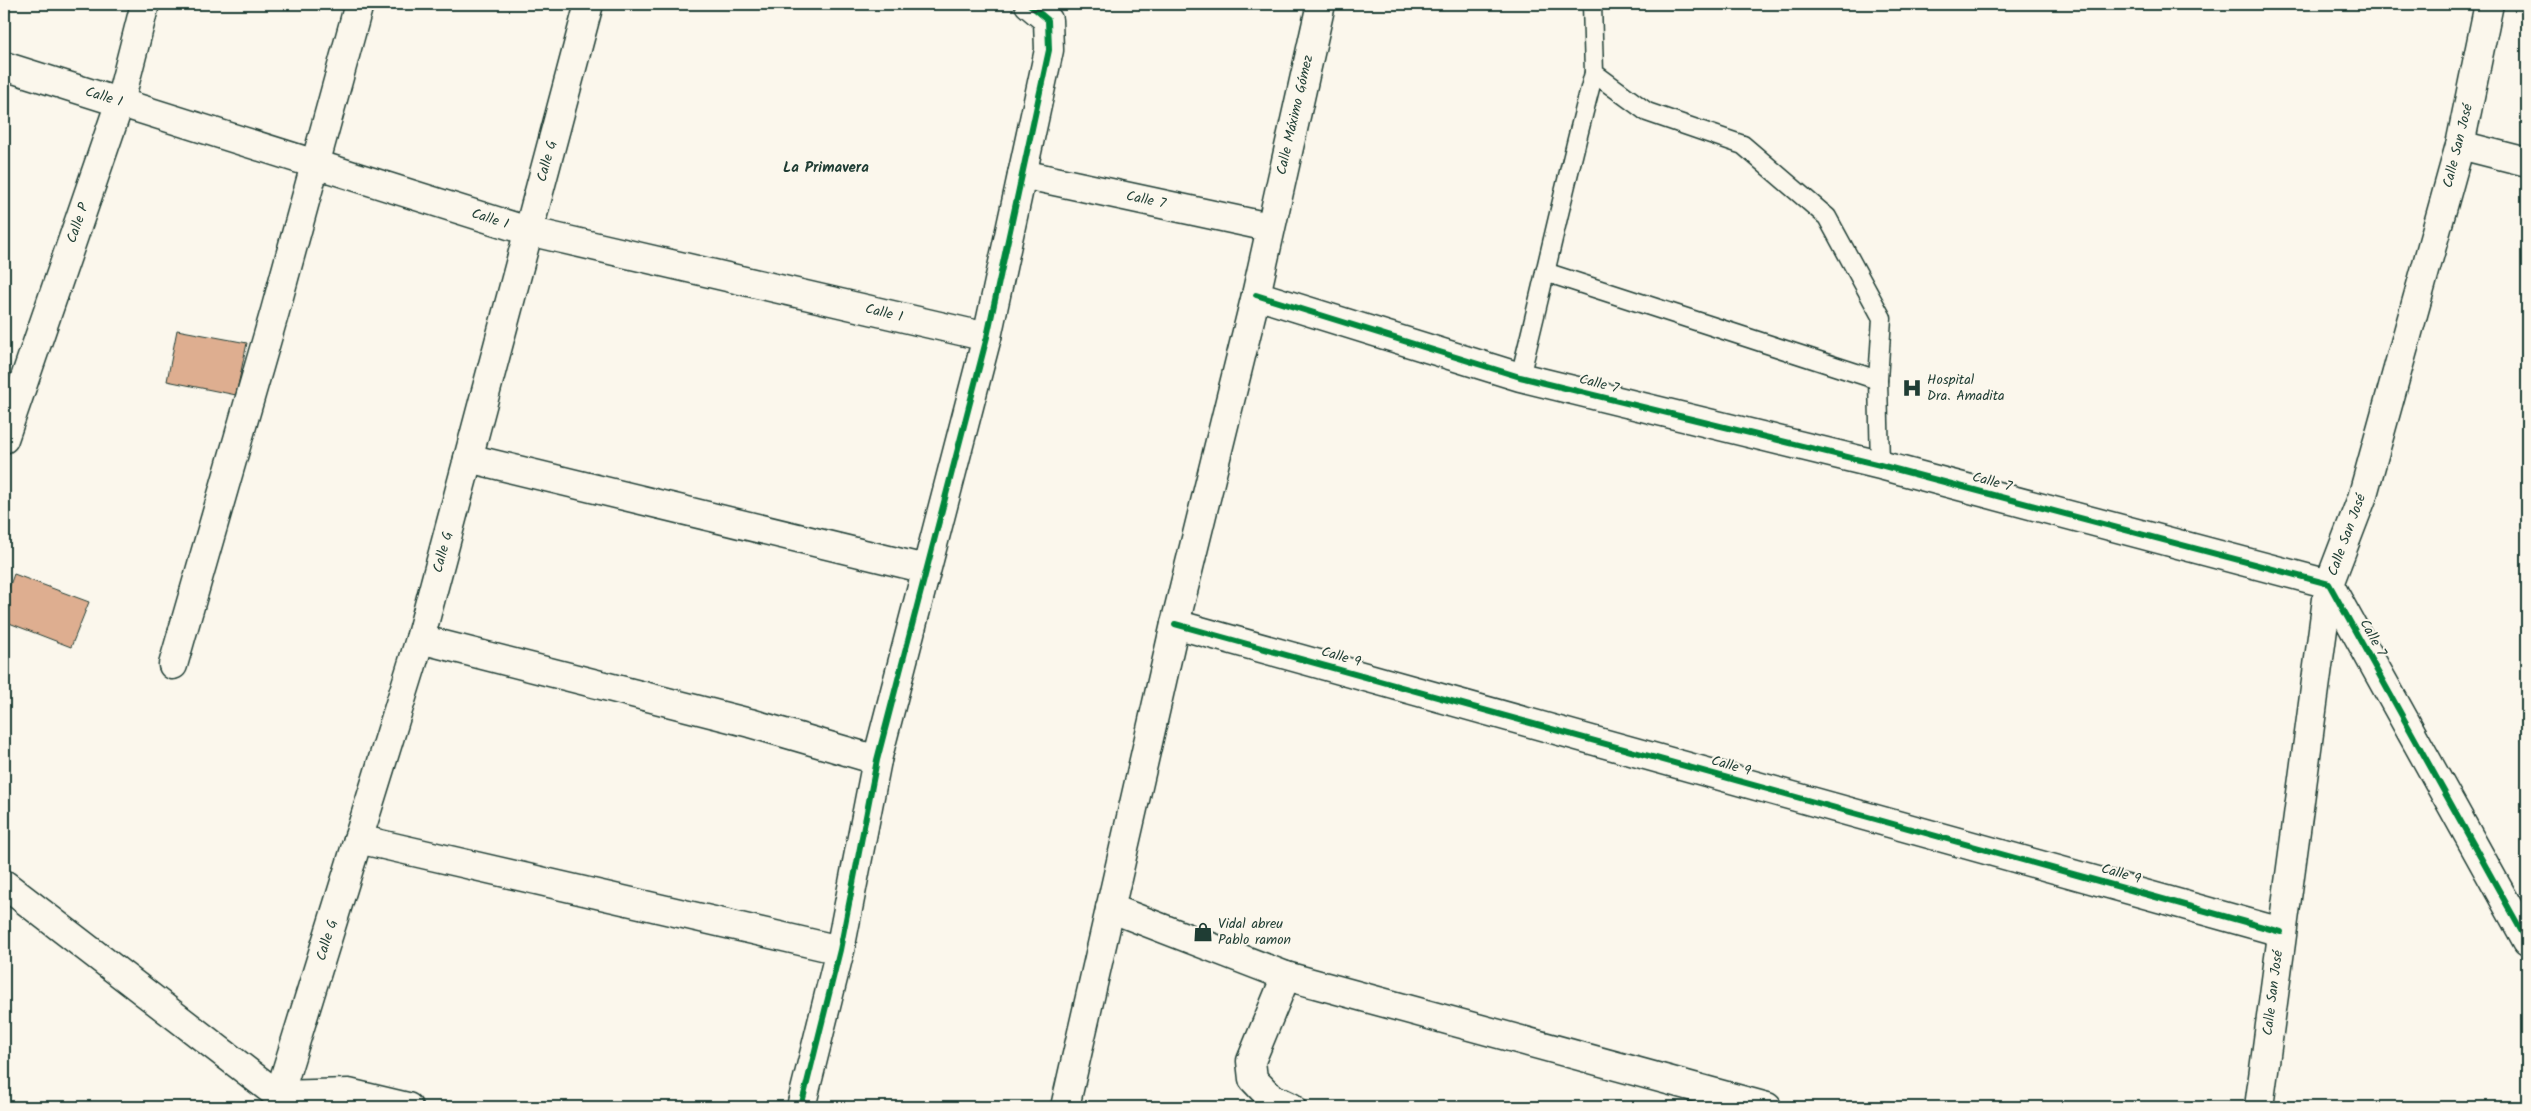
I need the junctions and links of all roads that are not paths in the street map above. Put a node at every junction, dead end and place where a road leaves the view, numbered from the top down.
1 (145, 4) edge
2 (359, 4) edge
3 (588, 4) edge
4 (1029, 4) edge
5 (1321, 4) edge
6 (1592, 4) edge
7 (2488, 4) edge
8 (4, 66) edge
9 (1594, 74) junction
10 (120, 102) junction
11 (2460, 145) junction
12 (2527, 162) edge
13 (314, 163) junction
14 (1022, 174) junction
15 (1269, 227) junction
16 (528, 231) junction
17 (1545, 272) junction
18 (1256, 295) junction
19 (986, 337) junction
20 (1520, 377) junction
21 (1878, 380) junction
22 (4, 439) edge
23 (468, 458) junction
24 (1880, 464) junction
25 (926, 569) junction
26 (2329, 584) junction
27 (1175, 624) junction
28 (420, 639) junction
29 (173, 665) dead end
30 (877, 760) junction
31 (358, 838) junction
32 (4, 884) edge
33 (1110, 908) junction
34 (2281, 932) junction
35 (2527, 941) edge
36 (840, 950) junction
37 (1286, 976) junction
38 (284, 1103) edge
39 (408, 1107) edge
40 (801, 1107) edge
41 (1065, 1107) edge
42 (1291, 1107) edge
43 (1767, 1107) edge
44 (2259, 1107) edge

1 - 10 street, Calle P
2 - 13 street
3 - 16 street, Calle G
4 - 14 street
5 - 15 street, Calle Máximo Gómez
6 - 9 lane
7 - 11 street, Calle San José
8 - 10 street, Calle 1
9 - 17 lane
9 - 21 lane
10 - 13 street, Calle 1
10 - 22 street, Calle P
11 - 12 street
11 - 26 street, Calle San José
13 - 16 street, Calle 1
13 - 29 street
14 - 15 street, Calle 7
14 - 19 street
15 - 18 street, Calle Máximo Gómez
16 - 19 street, Calle 1
16 - 23 street, Calle G
17 - 20 lane
17 - 21 lane
18 - 20 street, Calle 7
18 - 27 street, Calle Máximo Gómez
19 - 25 street
20 - 24 street, Calle 7
21 - 24 lane
23 - 25 street
23 - 28 street, Calle G
24 - 26 street, Calle 7
25 - 30 street
26 - 34 street, Calle San José
26 - 35 street, Calle 7
27 - 33 street, Calle Máximo Gómez
27 - 34 street, Calle 9
28 - 30 street
28 - 31 street, Calle G
30 - 36 street
31 - 36 street
31 - 38 street, Calle G
32 - 38 street
33 - 37 street
33 - 41 street, Calle Máximo Gómez
34 - 44 street, Calle San José
36 - 40 street
37 - 42 street
37 - 43 street
38 - 39 street

